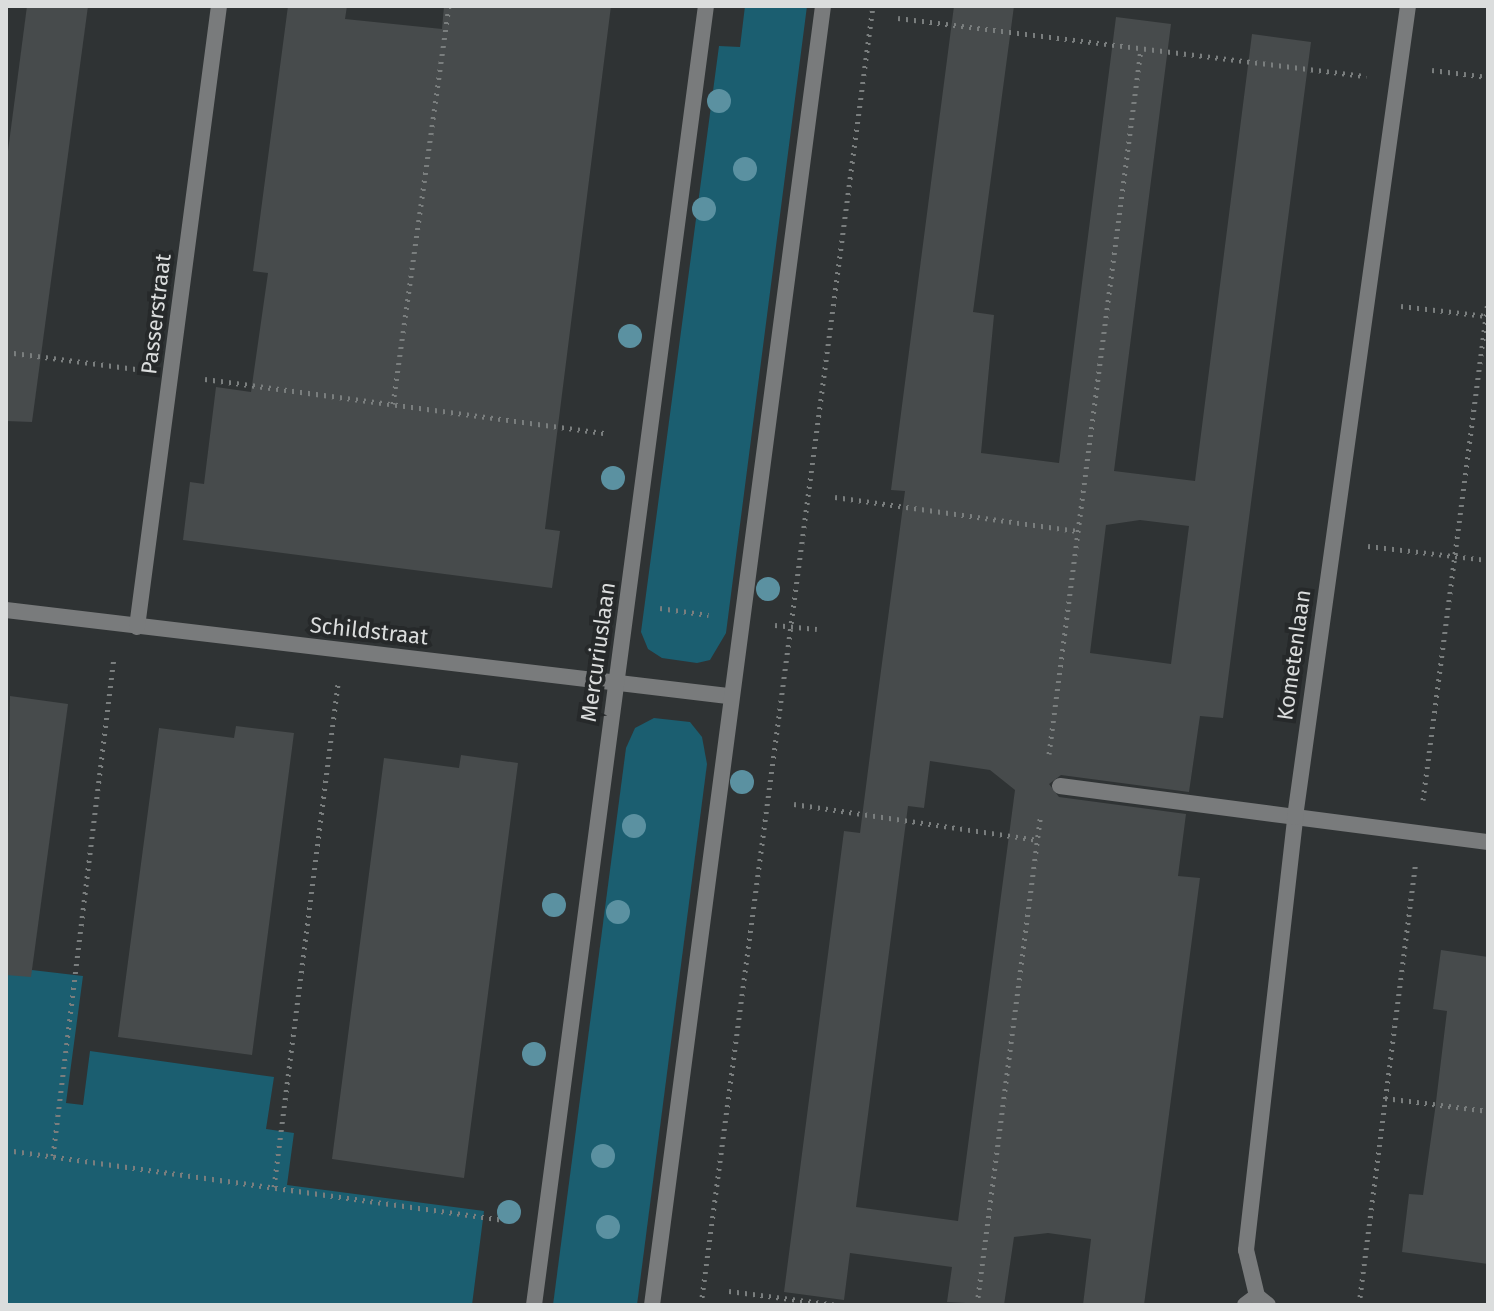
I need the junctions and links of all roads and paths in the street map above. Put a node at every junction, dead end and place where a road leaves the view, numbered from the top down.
1 (219, 6) edge
2 (449, 6) edge
3 (706, 6) edge
4 (823, 6) edge
5 (873, 6) edge
6 (1408, 6) edge
7 (898, 18) dead end
8 (1141, 49) junction
9 (1398, 72) junction
10 (1488, 77) edge
11 (1368, 301) junction
12 (1486, 316) edge
13 (6, 352) edge
14 (171, 374) junction
15 (393, 404) junction
16 (607, 433) dead end
17 (835, 497) dead end
18 (1078, 531) junction
19 (1331, 542) junction
20 (1488, 560) edge
21 (626, 603) junction
22 (6, 610) edge
23 (739, 619) junction
24 (118, 625) junction
25 (137, 627) junction
26 (790, 627) junction
27 (817, 629) dead end
28 (343, 650) junction
29 (616, 680) junction
30 (728, 696) junction
31 (1047, 768) dead end
32 (1060, 786) dead end
33 (1043, 798) dead end
34 (794, 804) dead end
35 (1295, 817) junction
36 (1038, 840) junction
37 (1488, 842) edge
38 (1385, 1098) dead end
39 (1488, 1111) edge
40 (6, 1150) edge
41 (53, 1156) junction
42 (274, 1187) junction
43 (504, 1220) dead end
44 (729, 1291) dead end
45 (1257, 1302) edge
46 (534, 1305) edge
47 (652, 1305) edge
48 (701, 1305) edge
49 (837, 1305) edge
50 (977, 1305) edge

1 - 14 street, Passerstraat
2 - 15 path
3 - 21 street, Mercuriuslaan
4 - 23 street
5 - 26 path
6 - 9 street, Kometenlaan
7 - 8 path
8 - 9 path
8 - 18 path
9 - 10 path
9 - 11 street, Kometenlaan
11 - 12 path
11 - 19 street, Kometenlaan
13 - 14 path
14 - 15 path
14 - 25 street, Passerstraat
15 - 16 path
17 - 18 path
18 - 31 path
19 - 20 path
19 - 35 street, Kometenlaan
21 - 23 path
21 - 29 street, Mercuriuslaan
22 - 24 street, Schildstraat
23 - 26 path
23 - 30 street
24 - 25 street, Schildstraat
24 - 41 path
25 - 28 street, Schildstraat
26 - 27 path
26 - 48 path
28 - 29 street, Schildstraat
28 - 42 path
29 - 30 street, Schildstraat
29 - 46 street, Mercuriuslaan
30 - 47 street
32 - 35 street
33 - 36 path
34 - 36 path
35 - 37 street
35 - 45 street, Kometenlaan
36 - 50 path
38 - 39 path
40 - 41 path
41 - 42 path
42 - 43 path
44 - 49 path

